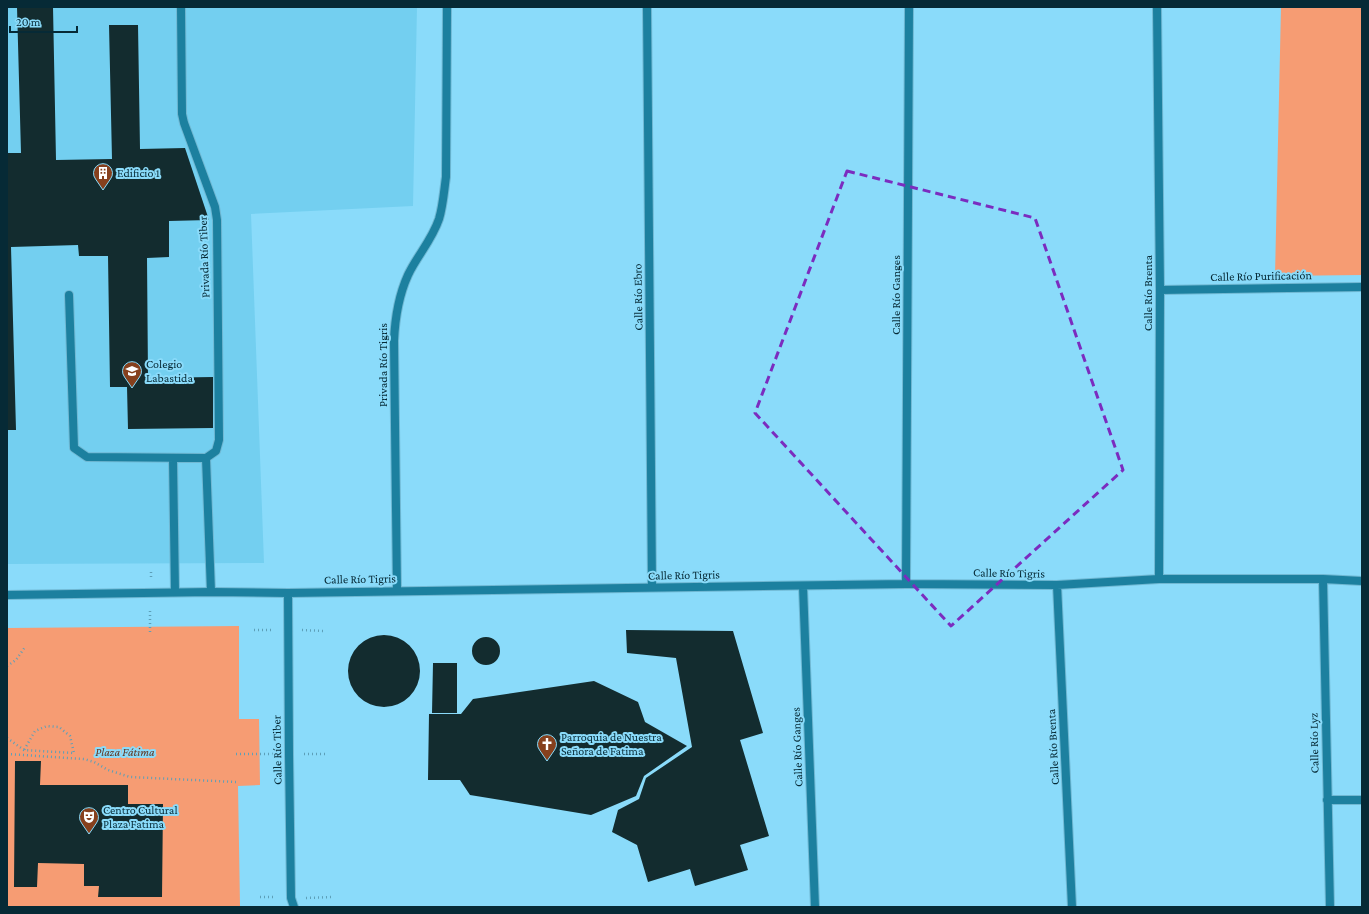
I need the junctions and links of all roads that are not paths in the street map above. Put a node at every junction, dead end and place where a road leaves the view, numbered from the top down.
1 (181, 7) edge
2 (447, 7) edge
3 (647, 7) edge
4 (909, 7) edge
5 (1158, 7) edge
6 (1362, 287) edge
7 (1160, 290) junction
8 (69, 295) dead end
9 (173, 458) junction
10 (206, 458) junction
11 (1160, 579) junction
12 (1322, 579) junction
13 (1362, 581) edge
14 (906, 584) junction
15 (1057, 585) junction
16 (803, 586) junction
17 (652, 587) junction
18 (397, 591) junction
19 (175, 592) junction
20 (211, 592) junction
21 (288, 592) junction
22 (7, 595) edge
23 (1327, 800) junction
24 (1362, 800) edge
25 (294, 907) edge
26 (815, 907) edge
27 (1072, 907) edge
28 (1330, 907) edge

1 - 10 street, Privada Río Tiber
2 - 18 street, Privada Río Tigris
3 - 17 street, Calle Río Ebro
4 - 14 street, Calle Río Ganges
5 - 7 street, Calle Río Brenta
6 - 7 street, Calle Río Purificación
7 - 11 street, Calle Río Brenta
8 - 9 street
9 - 10 street
9 - 19 street
10 - 20 street
11 - 12 street, Calle Río Tigris
11 - 15 street, Calle Río Tigris
12 - 13 street, Calle Río Tigris
12 - 23 street, Calle Río Lyz
14 - 15 street, Calle Río Tigris
14 - 16 street, Calle Río Tigris
15 - 27 street, Calle Río Brenta
16 - 17 street, Calle Río Tigris
16 - 26 street, Calle Río Ganges
17 - 18 street, Calle Río Tigris
18 - 21 street, Calle Río Tigris
19 - 20 street, Calle Río Tigris
19 - 22 street, Calle Río Tigris
20 - 21 street, Calle Río Tigris
21 - 25 street, Calle Río Tiber
23 - 24 street
23 - 28 street, Calle Río Lyz

